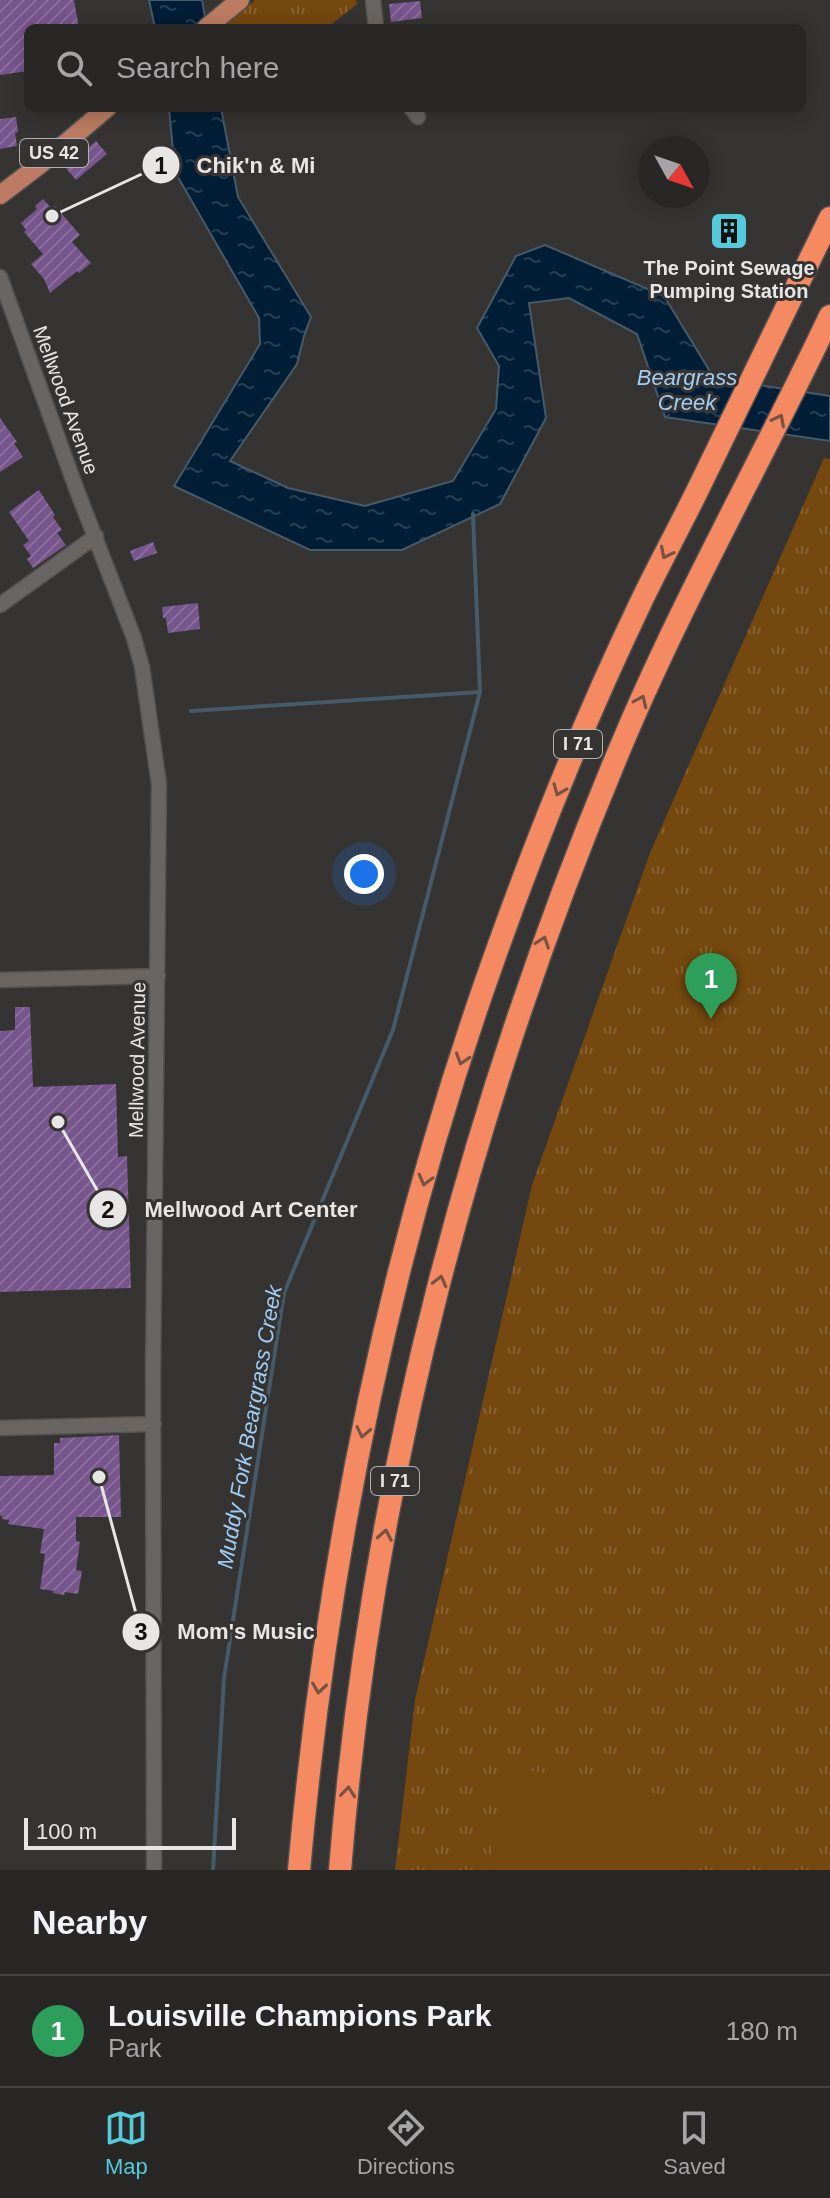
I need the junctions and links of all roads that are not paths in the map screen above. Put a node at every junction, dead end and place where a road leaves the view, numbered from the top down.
1 (240, 0) edge
2 (373, 0) edge
3 (211, 24) edge
4 (376, 24) edge
5 (102, 112) edge
6 (0, 195) edge
7 (830, 218) edge
8 (0, 277) edge
9 (830, 316) edge
10 (96, 536) junction
11 (0, 605) edge
12 (158, 976) junction
13 (0, 980) edge
14 (154, 1424) junction
15 (0, 1428) edge
16 (154, 1870) edge
17 (299, 1870) edge
18 (340, 1870) edge

1 - 3 main road
2 - 4 street
5 - 6 main road, US 42
7 -> 17 highway, I 71
8 - 10 street, Mellwood Avenue
18 -> 9 highway, I 71
10 - 11 street
10 - 12 street, Mellwood Avenue
12 - 13 street
12 - 14 street, Mellwood Avenue
14 - 15 street
14 - 16 street, Mellwood Avenue

